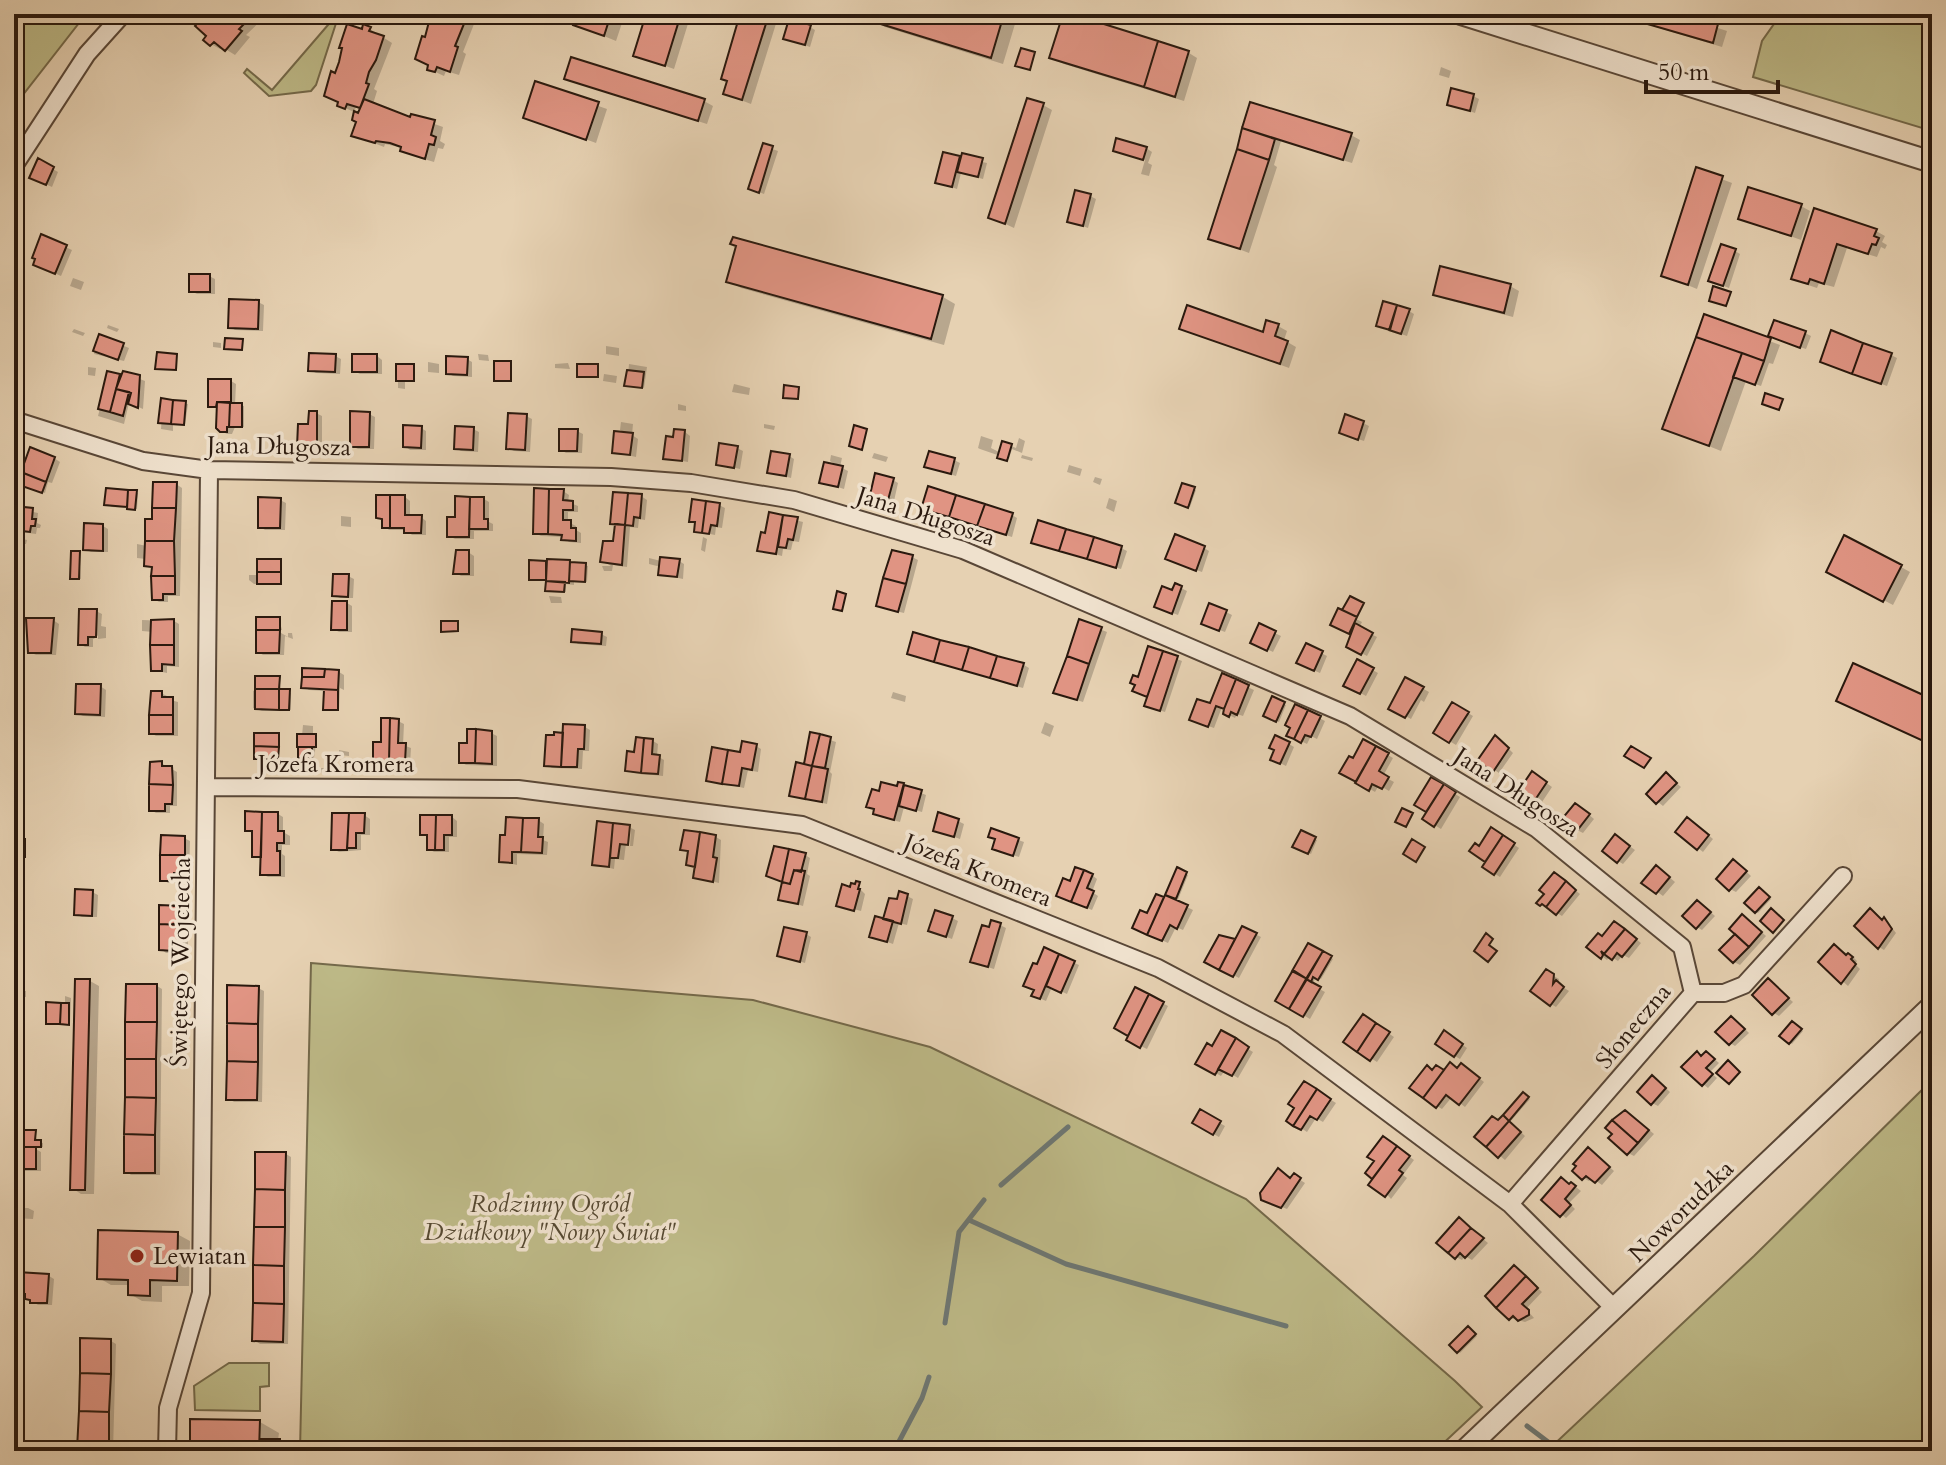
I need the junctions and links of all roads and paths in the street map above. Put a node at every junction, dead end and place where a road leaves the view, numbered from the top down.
1 (123, 14) edge
2 (1461, 14) edge
3 (1932, 162) edge
4 (14, 166) edge
5 (14, 420) edge
6 (209, 470) junction
7 (206, 787) junction
8 (1843, 876) dead end
9 (1693, 993) junction
10 (1932, 1006) edge
11 (1510, 1204) junction
12 (1615, 1309) junction
13 (167, 1451) edge
14 (1464, 1451) edge

1 - 4 street
2 - 3 street
5 - 6 street, Jana Długosza
6 - 7 street, Świętego Wojciecha
6 - 9 street, Jana Długosza
7 - 11 street, Józefa Kromera
7 - 13 street, Świętego Wojciecha
8 - 9 street, Słoneczna
9 - 11 street, Słoneczna
10 - 12 street, Noworudzka
11 - 12 street, Józefa Kromera
12 - 14 street, Noworudzka

